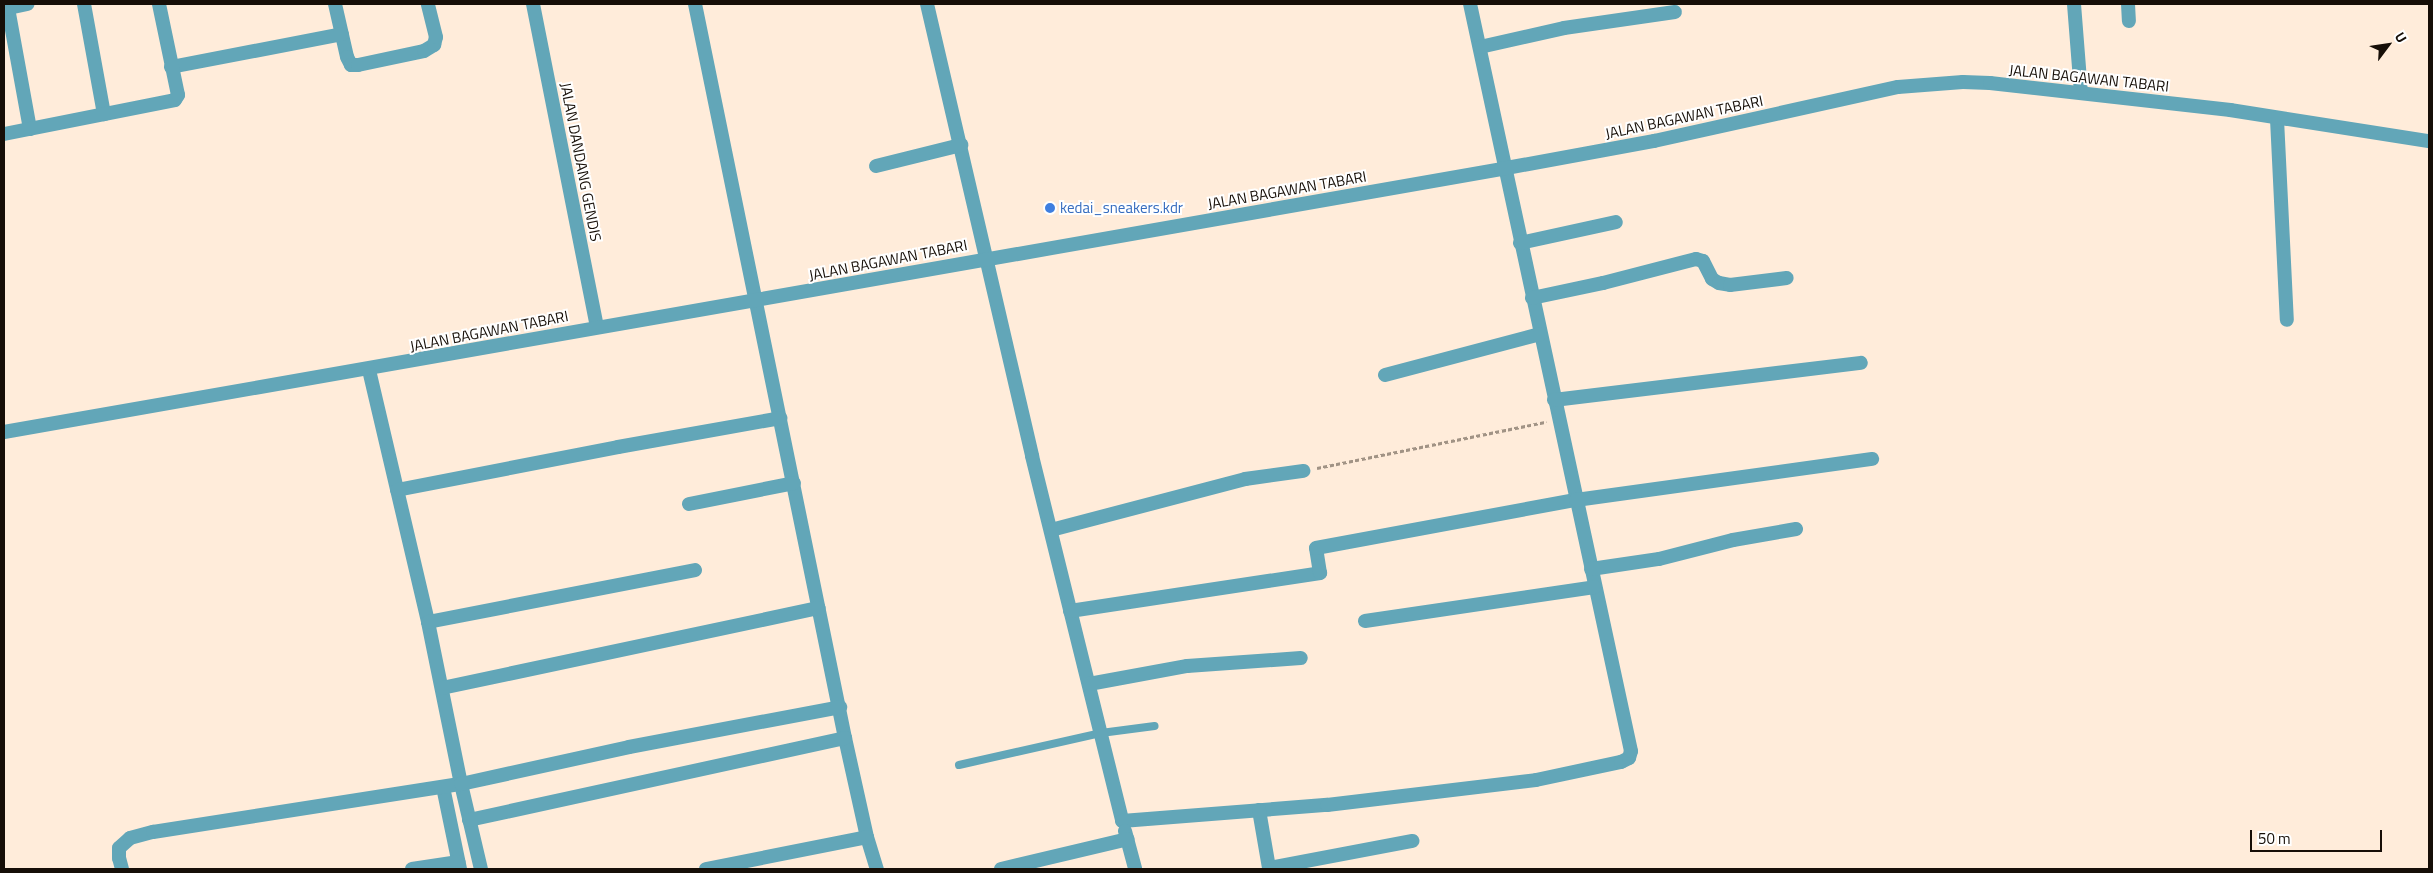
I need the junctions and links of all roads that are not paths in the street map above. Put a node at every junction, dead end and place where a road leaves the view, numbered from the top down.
1 (27, 4) edge
2 (84, 4) edge
3 (159, 4) edge
4 (336, 4) edge
5 (428, 4) edge
6 (532, 4) edge
7 (695, 4) edge
8 (928, 4) edge
9 (1470, 4) edge
10 (2074, 4) edge
11 (2128, 4) edge
12 (6, 8) edge
13 (1676, 12) dead end
14 (2129, 21) dead end
15 (342, 34) junction
16 (1480, 47) junction
17 (171, 67) junction
18 (2081, 93) junction
19 (104, 114) junction
20 (2277, 119) junction
21 (30, 128) junction
22 (4, 134) edge
23 (2429, 141) edge
24 (961, 145) junction
25 (876, 166) dead end
26 (1505, 168) junction
27 (1616, 222) dead end
28 (1520, 243) junction
29 (987, 258) junction
30 (1787, 278) dead end
31 (1532, 298) junction
32 (756, 301) junction
33 (2287, 320) dead end
34 (597, 327) junction
35 (1540, 334) junction
36 (1861, 364) dead end
37 (369, 370) junction
38 (1384, 375) dead end
39 (1554, 400) junction
40 (780, 418) junction
41 (4, 432) edge
42 (1872, 459) dead end
43 (1303, 470) road end
44 (794, 483) junction
45 (397, 490) junction
46 (1576, 500) junction
47 (689, 504) dead end
48 (1796, 528) dead end
49 (1051, 530) junction
50 (1590, 568) junction
51 (695, 570) dead end
52 (1595, 587) junction
53 (819, 608) junction
54 (1070, 611) junction
55 (1365, 621) dead end
56 (428, 622) junction
57 (1301, 658) dead end
58 (1089, 684) junction
59 (442, 688) junction
60 (840, 707) junction
61 (1155, 726) dead end
62 (1101, 733) junction
63 (846, 738) junction
64 (959, 765) dead end
65 (461, 784) junction
66 (443, 787) junction
67 (1259, 810) junction
68 (469, 820) junction
69 (1122, 821) junction
70 (867, 837) junction
71 (1128, 839) junction
72 (1412, 840) dead end
73 (459, 866) edge
74 (122, 869) edge
75 (412, 869) edge
76 (481, 869) edge
77 (706, 869) edge
78 (877, 869) edge
79 (1001, 869) edge
80 (1135, 869) edge

1 - 12 street
2 - 19 street
3 - 17 street
4 - 15 street
5 - 15 street
6 - 34 street, JALAN DANDANG GENDIS
7 - 32 street
8 - 24 street
9 - 16 street
10 - 18 street
11 - 14 street
12 - 21 street
13 - 16 street
15 - 17 street
16 - 26 street
17 - 19 street
18 - 20 street, JALAN BAGAWAN TABARI
18 - 26 street, JALAN BAGAWAN TABARI
19 - 21 street
20 - 23 street, JALAN BAGAWAN TABARI
20 - 33 street
21 - 22 street
24 - 25 street
24 - 29 street
26 - 28 street
26 - 29 street, JALAN BAGAWAN TABARI
27 - 28 street
28 - 31 street
29 - 32 street, JALAN BAGAWAN TABARI
29 - 49 street
30 - 31 street
31 - 35 street
32 - 34 street, JALAN BAGAWAN TABARI
32 - 40 street
34 - 37 street, JALAN BAGAWAN TABARI
35 - 38 street
35 - 39 street
36 - 39 street
37 - 41 street, JALAN BAGAWAN TABARI
37 - 45 street
39 - 46 street
40 - 44 street
40 - 45 street
42 - 46 street
43 - 49 street
44 - 47 street
44 - 53 street
45 - 56 street
46 - 50 street
46 - 54 street
48 - 50 street
49 - 54 street
50 - 52 street
51 - 56 street
52 - 55 street
52 - 67 street
53 - 59 street
53 - 60 street
54 - 58 street
56 - 59 street
57 - 58 street
58 - 62 street
59 - 65 street
60 - 63 street
60 - 65 street
61 - 62 lane
62 - 64 lane
62 - 69 street
63 - 68 street
63 - 70 street
65 - 66 street
65 - 68 street
66 - 73 street
66 - 74 street
67 - 69 street
67 - 72 street
68 - 76 street
69 - 71 street
70 - 77 street
70 - 78 street
71 - 79 street
71 - 80 street
73 - 75 street

